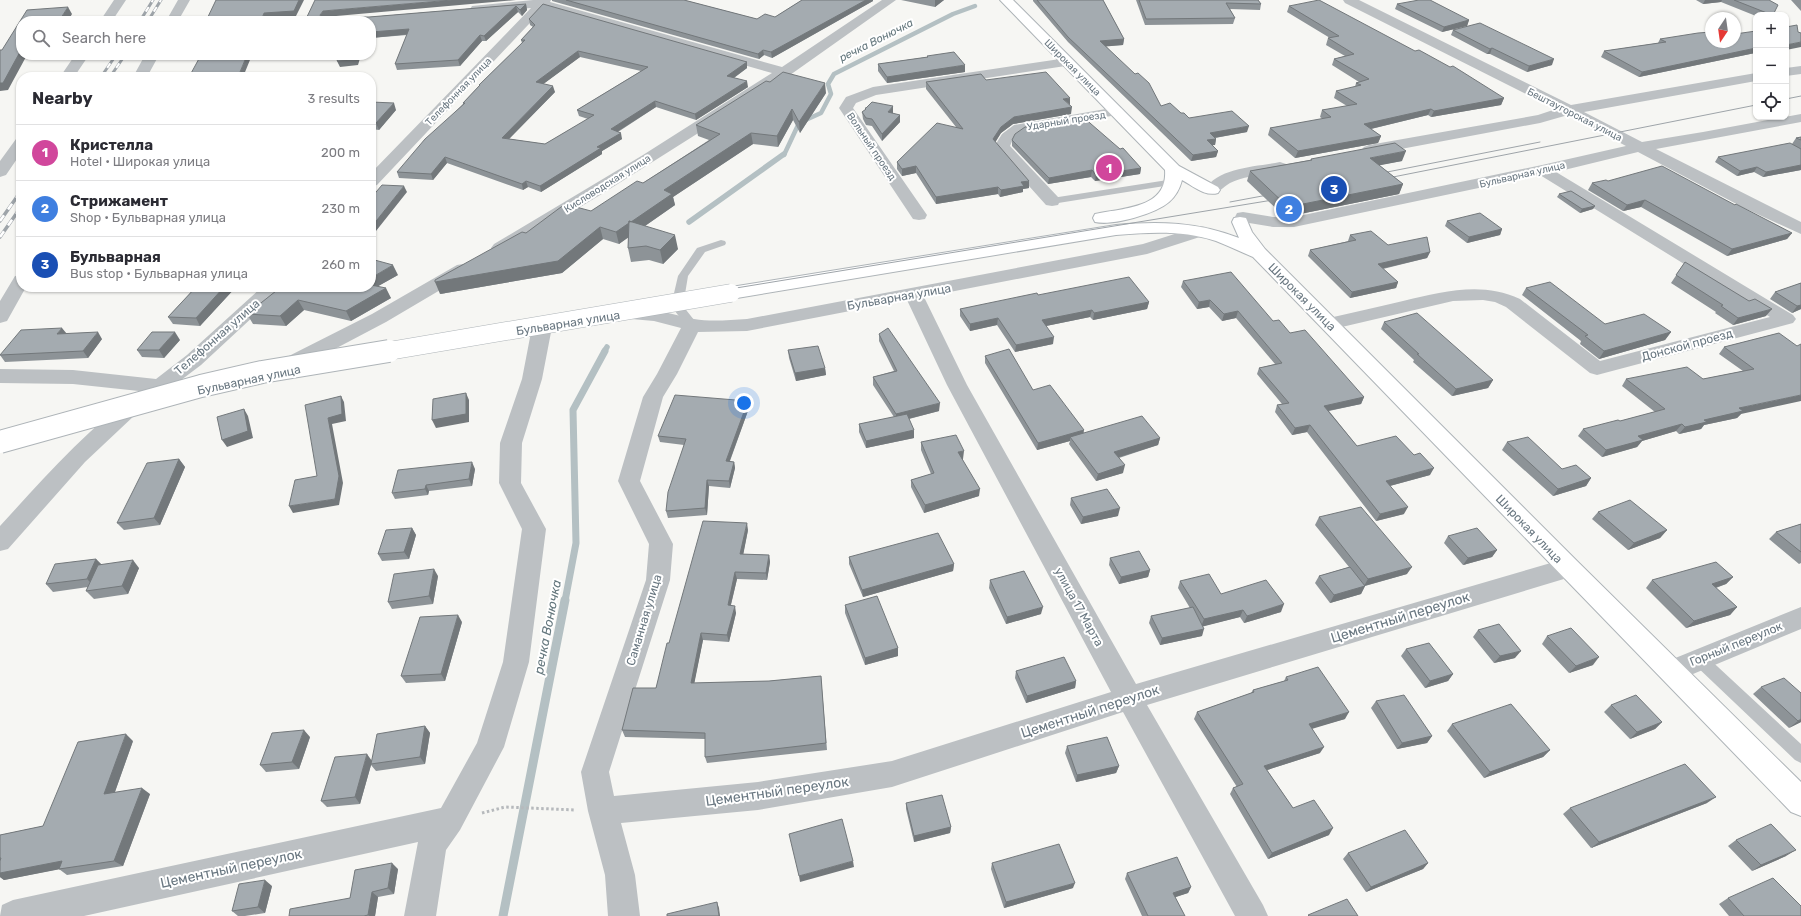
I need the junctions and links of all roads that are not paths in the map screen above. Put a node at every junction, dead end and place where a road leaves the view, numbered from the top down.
1 (120, 0) edge
2 (184, 0) edge
3 (890, 0) edge
4 (1006, 0) edge
5 (1349, 0) edge
6 (543, 2) edge
7 (463, 10) edge
8 (109, 16) edge
9 (175, 16) edge
10 (79, 60) edge
11 (149, 60) edge
12 (1067, 62) junction
13 (1801, 70) edge
14 (70, 72) edge
15 (143, 72) edge
16 (785, 72) junction
17 (1789, 72) edge
18 (1753, 78) edge
19 (1569, 110) junction
20 (1117, 111) junction
21 (1801, 118) edge
22 (1640, 147) junction
23 (16, 149) edge
24 (1358, 152) edge
25 (1293, 165) edge
26 (1542, 170) junction
27 (0, 172) edge
28 (376, 177) edge
29 (1171, 182) junction
30 (1212, 190) junction
31 (1052, 201) joint
32 (1238, 210) junction
33 (919, 215) dead end
34 (1801, 229) edge
35 (1200, 231) junction
36 (721, 242) dead end
37 (1259, 253) junction
38 (729, 287) junction
39 (16, 289) edge
40 (267, 292) edge
41 (913, 294) junction
42 (0, 317) edge
43 (1328, 324) junction
44 (692, 325) junction
45 (542, 327) junction
46 (272, 374) junction
47 (0, 376) edge
48 (160, 386) junction
49 (129, 409) junction
50 (0, 426) edge
51 (0, 442) edge
52 (0, 542) edge
53 (1568, 568) junction
54 (1801, 618) edge
55 (1699, 659) junction
56 (1672, 671) junction
57 (1129, 698) junction
58 (1801, 755) edge
59 (1801, 802) edge
60 (603, 811) junction
61 (450, 820) junction
62 (12, 916) edge
63 (420, 916) edge
64 (624, 916) edge
65 (1252, 916) edge

1 - 8 street
2 - 9 street
3 - 16 street, Кисловодская улица
4 - 12 main road, Широкая улица
5 - 19 street, Бештаугорская улица
6 - 7 street
6 - 16 street
6 - 28 street, Телефонная улица
10 - 14 street
11 - 15 street
12 - 20 main road, Широкая улица
12 - 33 street, Вольный проезд
13 - 17 street
16 - 46 street, Кисловодская улица
18 - 19 street
19 - 22 street, Бештаугорская улица
19 - 24 street
20 - 29 main road, Широкая улица
20 - 31 street, Ударный проезд
21 - 22 street, Бульварная улица
22 - 26 street, Бульварная улица
22 - 34 street, Бештаугорская улица
23 - 27 street
25 - 30 street
26 - 32 street, Бульварная улица
26 - 43 street, Донской проезд
29 - 30 main road, Широкая улица
29 - 30 main road
29 - 31 lane
29 - 35 main road
29 - 38 main road
30 - 32 main road
32 - 35 main road
32 - 37 main road, Широкая улица
35 - 37 main road, Широкая улица
35 - 38 main road
35 - 41 street, Бульварная улица
36 - 44 lane
37 - 43 main road, Широкая улица
38 - 50 main road
38 - 51 main road, bridge
39 - 42 street
40 - 48 street, Телефонная улица
41 - 44 street, Бульварная улица
41 - 57 street, улица 17 Марта
43 - 53 main road, Широкая улица
44 - 45 street, Бульварная улица
44 - 60 street, Саманная улица
45 - 46 street, Бульварная улица
45 - 61 street
46 - 49 street, Бульварная улица
47 - 48 street
48 - 49 street, Телефонная улица
49 - 52 street, Телефонная улица
53 - 56 main road, Широкая улица
53 - 57 street, Цементный переулок
54 - 55 street, Горный переулок
55 - 56 street, Горный переулок
55 - 58 lane
56 - 59 main road, Широкая улица
57 - 60 street, Цементный переулок
57 - 65 street, улица 17 Марта
60 - 64 street, Саманная улица
61 - 62 street, Цементный переулок
61 - 63 street

